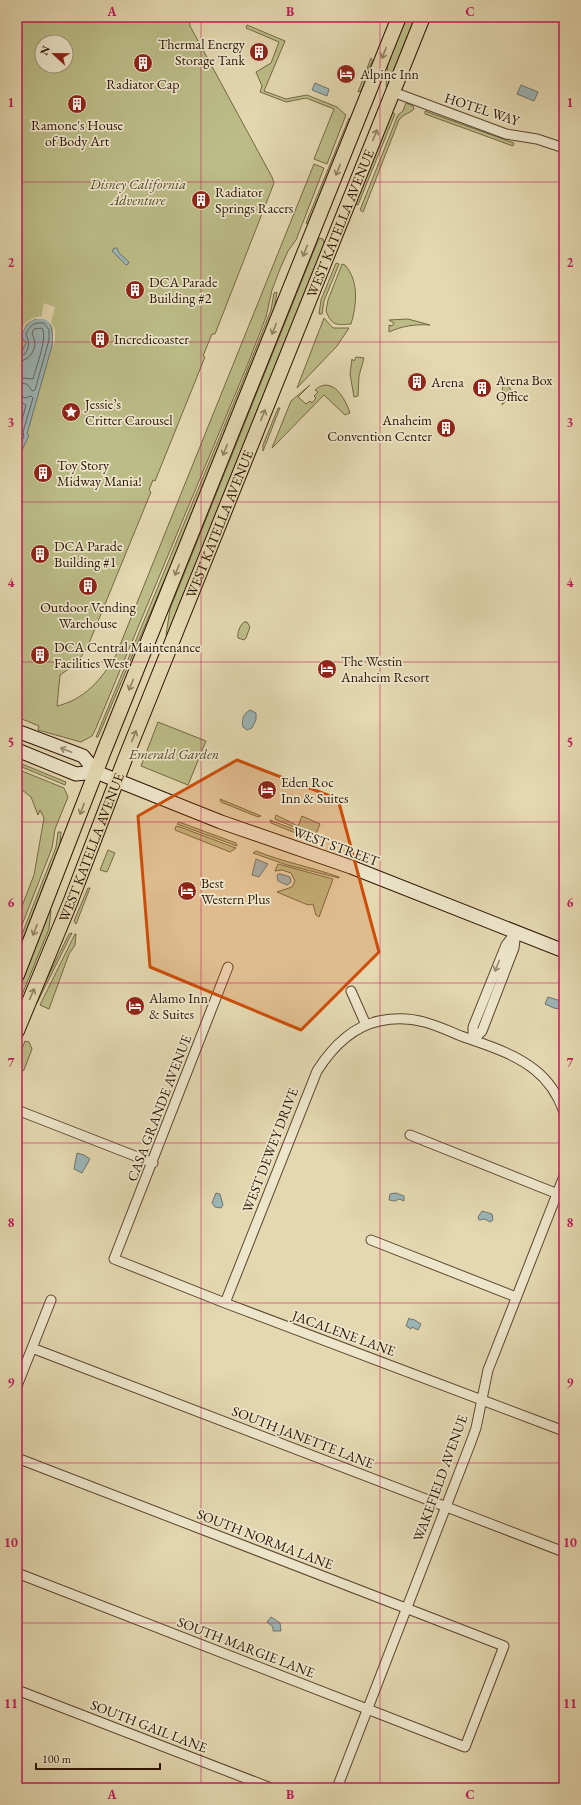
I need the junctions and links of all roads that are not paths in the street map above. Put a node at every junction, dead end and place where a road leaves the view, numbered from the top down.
1 (399, 17) edge
2 (423, 17) edge
3 (393, 92) junction
4 (564, 148) edge
5 (17, 731) edge
6 (17, 750) edge
7 (96, 772) junction
8 (117, 780) junction
9 (516, 932) junction
10 (564, 951) edge
11 (228, 967) dead end
12 (17, 975) edge
13 (351, 991) dead end
14 (366, 1025) junction
15 (17, 1031) edge
16 (473, 1040) junction
17 (562, 1101) edge
18 (17, 1110) edge
19 (564, 1112) edge
20 (410, 1135) dead end
21 (152, 1163) junction
22 (564, 1176) edge
23 (558, 1194) junction
24 (371, 1240) dead end
25 (114, 1260) joint
26 (516, 1297) junction
27 (51, 1300) dead end
28 (226, 1303) junction
29 (32, 1348) junction
30 (17, 1386) edge
31 (482, 1399) junction
32 (564, 1431) edge
33 (17, 1458) edge
34 (445, 1507) junction
35 (564, 1552) edge
36 (17, 1574) edge
37 (406, 1609) junction
38 (17, 1690) edge
39 (368, 1710) junction
40 (465, 1747) joint
41 (271, 1788) edge
42 (337, 1788) edge

1 -> 7 main road, WEST KATELLA AVENUE
2 - 3 main road, WEST KATELLA AVENUE
3 - 4 street, HOTEL WAY
8 -> 3 main road, WEST KATELLA AVENUE
7 -> 5 main road
6 - 7 main road
7 - 8 main road, WEST STREET
7 -> 12 main road, WEST KATELLA AVENUE
8 - 9 main road, WEST STREET
15 -> 8 main road, WEST KATELLA AVENUE
9 - 10 main road, WEST STREET
9 - 16 street
11 - 21 street, CASA GRANDE AVENUE
13 - 14 street
14 - 16 street, WEST DEWEY DRIVE
14 - 28 street, WEST DEWEY DRIVE
16 - 17 street, WEST DEWEY DRIVE
17 - 19 street
18 - 21 street
20 - 23 street
21 - 25 street, CASA GRANDE AVENUE
22 - 23 street, WAKEFIELD AVENUE
23 - 26 street, WAKEFIELD AVENUE
24 - 26 street
25 - 28 street, JACALENE LANE
26 - 31 street, WAKEFIELD AVENUE
27 - 29 street
28 - 31 street, JACALENE LANE
29 - 30 street
29 - 34 street, SOUTH JANETTE LANE
31 - 32 street, JACALENE LANE
31 - 34 street, WAKEFIELD AVENUE
33 - 37 street, SOUTH NORMA LANE
34 - 35 street, SOUTH JANETTE LANE
34 - 37 street, WAKEFIELD AVENUE
36 - 39 street, SOUTH MARGIE LANE
37 - 39 street, WAKEFIELD AVENUE
37 - 40 street, SOUTH NORMA LANE
38 - 41 street, SOUTH GAIL LANE
39 - 40 street, SOUTH MARGIE LANE
39 - 42 street, WAKEFIELD AVENUE

